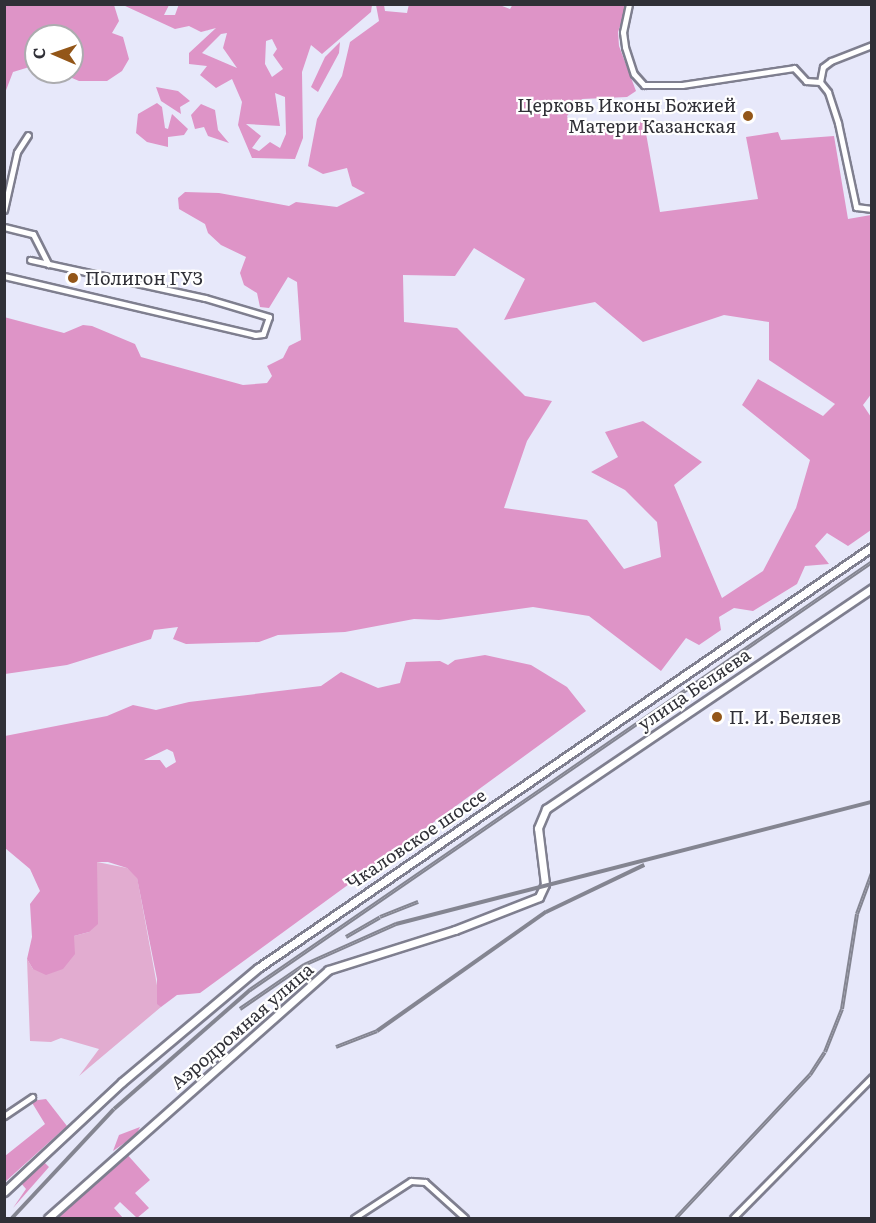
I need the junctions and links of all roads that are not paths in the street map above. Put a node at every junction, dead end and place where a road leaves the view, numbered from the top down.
1 (629, 4) edge
2 (872, 45) edge
3 (820, 82) junction
4 (28, 135) dead end
5 (872, 209) edge
6 (4, 210) edge
7 (4, 227) edge
8 (30, 260) dead end
9 (48, 264) junction
10 (4, 276) edge
11 (872, 547) edge
12 (872, 588) edge
13 (545, 880) joint
14 (872, 1077) edge
15 (32, 1097) dead end
16 (4, 1116) edge
17 (4, 1192) edge
18 (48, 1218) edge
19 (354, 1218) edge
20 (465, 1218) edge
21 (733, 1218) edge

1 - 3 street
2 - 3 street
3 - 5 street
4 - 6 street
7 - 9 street
8 - 9 street
9 - 10 street
11 - 17 street, Чкаловское шоссе
12 - 13 street, улица Беляева
13 - 18 street, Аэродромная улица
14 - 21 street
15 - 16 street
19 - 20 street

